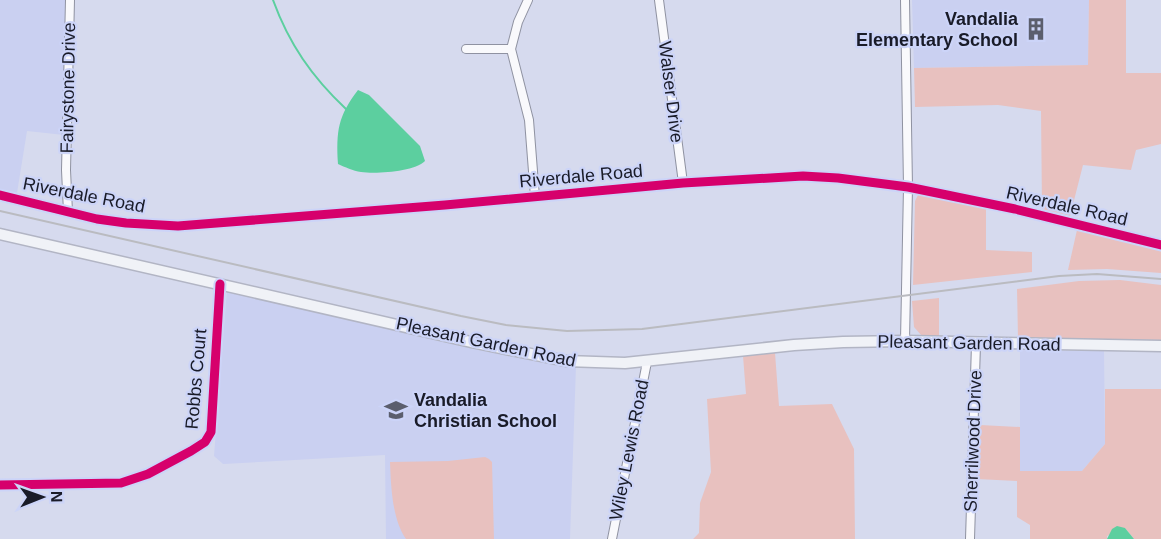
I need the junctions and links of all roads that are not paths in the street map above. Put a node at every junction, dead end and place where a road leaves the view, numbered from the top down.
1 (70, 0) edge
2 (528, 0) edge
3 (659, 0) edge
4 (905, 0) edge
5 (466, 49) dead end
6 (511, 49) junction
7 (683, 183) junction
8 (908, 187) junction
9 (0, 195) edge
10 (535, 197) junction
11 (68, 212) junction
12 (0, 234) edge
13 (1161, 245) edge
14 (220, 284) junction
15 (905, 341) junction
16 (976, 344) junction
17 (1161, 346) edge
18 (647, 362) junction
19 (0, 485) edge
20 (612, 539) edge
21 (970, 539) edge

1 - 11 street, Fairystone Drive
2 - 6 street
3 - 7 street, Walser Drive
4 - 8 street
5 - 6 street
6 - 10 street
7 - 8 street, Riverdale Road
7 - 10 street, Riverdale Road
8 - 13 street, Riverdale Road
8 - 15 street
9 - 11 street, Riverdale Road
10 - 11 street, Riverdale Road
12 - 14 main road, Pleasant Garden Road
14 - 18 main road, Pleasant Garden Road
14 - 19 street, Robbs Court
15 - 16 main road, Pleasant Garden Road
15 - 18 main road, Pleasant Garden Road
16 - 17 main road, Pleasant Garden Road
16 - 21 street, Sherrilwood Drive
18 - 20 street, Wiley Lewis Road

